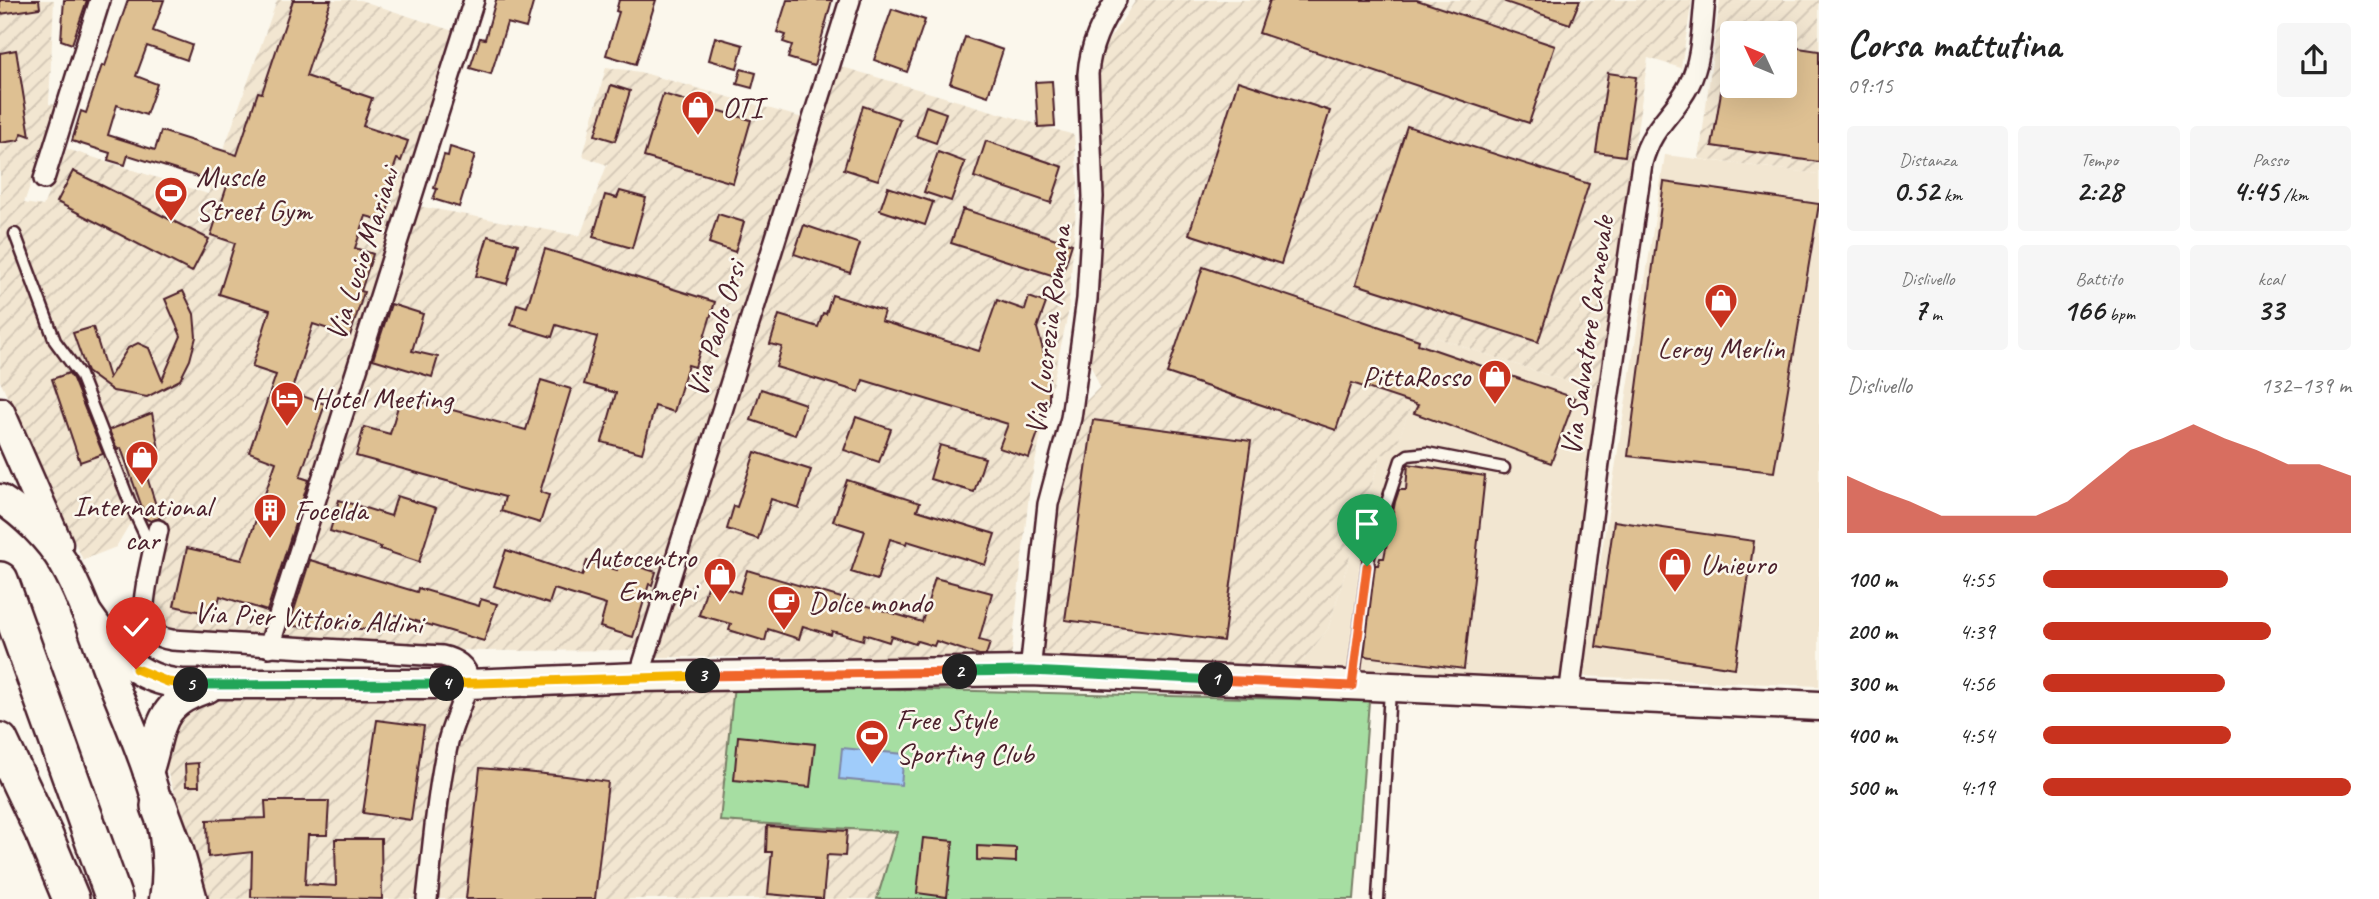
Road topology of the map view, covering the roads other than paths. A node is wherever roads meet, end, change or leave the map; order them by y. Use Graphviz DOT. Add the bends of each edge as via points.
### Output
graph roads {
  1 [pos="100,0"];
  2 [pos="474,0"];
  3 [pos="850,0"];
  4 [pos="1116,0"];
  5 [pos="1705,0"];
  6 [pos="44,179"];
  7 [pos="15,234"];
  8 [pos="0,412"];
  9 [pos="1504,468"];
  10 [pos="0,499"];
  11 [pos="158,530"];
  12 [pos="154,554"];
  13 [pos="64,564"];
  14 [pos="0,580"];
  15 [pos="85,610"];
  16 [pos="269,647"];
  17 [pos="1030,671"];
  18 [pos="639,677"];
  19 [pos="468,684"];
  20 [pos="219,685"];
  21 [pos="1352,686"];
  22 [pos="1391,687"];
  23 [pos="1569,696"];
  24 [pos="1819,706"];
  25 [pos="0,741"];
  26 [pos="148,773"];
  27 [pos="159,806"];
  28 [pos="71,899"];
  29 [pos="114,899"];
  30 [pos="164,899"];
  31 [pos="189,899"];
  32 [pos="426,899"];
  33 [pos="1378,899"];
  1 -- 6 [label="street"];
  2 -- 16 [label="street, Via Lucio Mariani"];
  3 -- 18 [label="street, Via Paolo Orsi"];
  4 -- 17 [label="street, Via Lucrezia Romana" via="1098,29 1089,59 1093,197 1087,299 1071,418 1048,504"];
  5 -- 23 [label="street, Via Salvatore Carnevale" via="1692,80 1653,133 1642,163"];
  7 -- 12 [label="lane" via="55,341 80,375"];
  8 -- 13 [label="street"];
  9 -- 21 [label="lane" via="1427,453 1401,460 1369,557"];
  10 -- 13 [label="street" via="34,528"];
  11 -- 12 [label="street, Via Pier Vittorio Aldini"];
  12 -- 16 [label="street, Via Pier Vittorio Aldini" via="143,609 152,633 172,640"];
  13 -- 15 [label="street"];
  14 -- 29 [label="highway"];
  15 -- 20 [label="street" via="117,655 136,669 168,682"];
  15 -- 26 [label="street"];
  16 -- 19 [label="street, Via Pier Vittorio Aldini" via="442,656 460,663"];
  17 -- 18 [label="street"];
  17 -- 21 [label="street"];
  18 -- 19 [label="street"];
  19 -- 20 [label="street"];
  19 -- 32 [label="street" via="447,749"];
  20 -- 26 [label="street" via="188,695 168,711"];
  21 -- 22 [label="street"];
  22 -- 23 [label="street"];
  22 -- 33 [label="lane"];
  23 -- 24 [label="street"];
  25 -- 28 [label="highway"];
  26 -- 27 [label="street"];
  27 -- 30 [label="street" via="166,866"];
  27 -- 31 [label="highway"];
}
